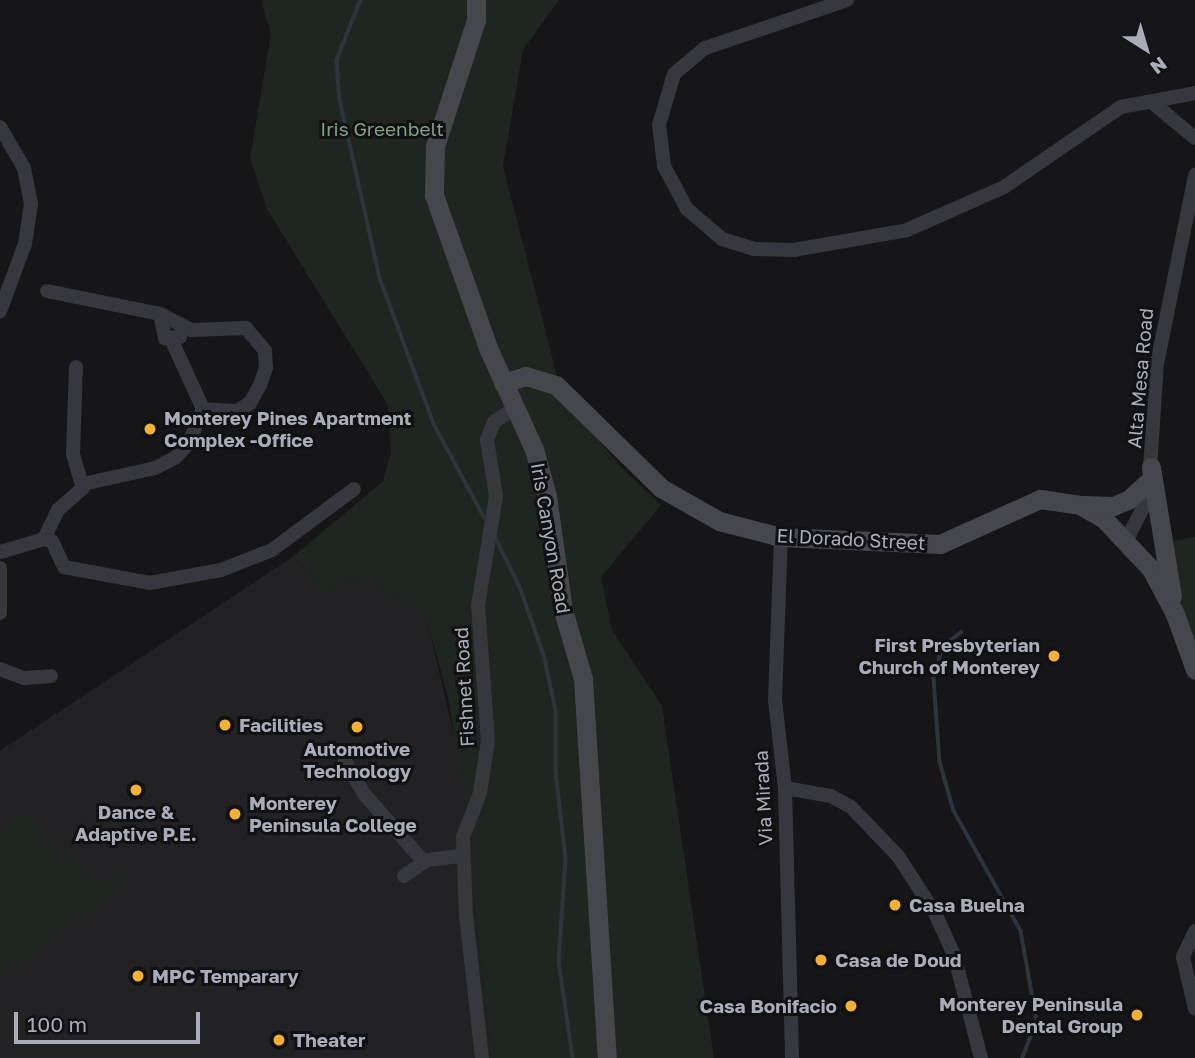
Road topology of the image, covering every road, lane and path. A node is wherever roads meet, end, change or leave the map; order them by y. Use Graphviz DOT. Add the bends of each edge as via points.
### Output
graph roads {
  1 [pos="488,0"];
  2 [pos="847,0"];
  3 [pos="476,10"];
  4 [pos="1195,93"];
  5 [pos="1154,104"];
  6 [pos="0,127"];
  7 [pos="1195,138"];
  8 [pos="1195,175"];
  9 [pos="47,291"];
  10 [pos="0,311"];
  11 [pos="160,314"];
  12 [pos="192,330"];
  13 [pos="172,341"];
  14 [pos="76,367"];
  15 [pos="503,383"];
  16 [pos="515,408"];
  17 [pos="203,409"];
  18 [pos="1150,474"];
  19 [pos="83,484"];
  20 [pos="354,489"];
  21 [pos="1080,505"];
  22 [pos="782,537"];
  23 [pos="44,539"];
  24 [pos="1126,541"];
  25 [pos="0,552"];
  26 [pos="0,568"];
  27 [pos="0,614"];
  28 [pos="1175,614"];
  29 [pos="0,668"];
  30 [pos="1195,670"];
  31 [pos="51,676"];
  32 [pos="345,761"];
  33 [pos="785,788"];
  34 [pos="462,856"];
  35 [pos="424,862"];
  36 [pos="404,876"];
  37 [pos="1195,931"];
  38 [pos="1195,1009"];
  39 [pos="482,1058"];
  40 [pos="607,1058"];
  41 [pos="792,1058"];
  42 [pos="981,1058"];
  1 -- 3 [label="street"];
  2 -- 5 [label="street" via="705,48 674,74 659,125 664,166 687,209 722,239 754,249 794,250 907,230 1003,187 1121,107"];
  3 -- 15 [label="street, Iris Canyon Road" via="440,124 434,195"];
  4 -- 5 [label="street"];
  5 -- 7 [label="street"];
  6 -- 10 [label="street" via="24,168 31,204 24,244"];
  8 -- 18 [label="street, Alta Mesa Road" via="1157,363"];
  9 -- 11 [label="street"];
  11 -- 12 [label="street"];
  11 -- 13 [label="street" via="165,338"];
  12 -- 13 [label="street"];
  12 -- 17 [label="street" via="246,328 265,351 267,368 250,403 237,411"];
  13 -- 17 [label="street"];
  14 -- 19 [label="street" via="73,454"];
  15 -- 16 [label="street, Iris Canyon Road"];
  15 -- 22 [label="street, El Dorado Street" via="526,376 556,385 660,488 719,521"];
  16 -- 34 [label="street, Fishnet Road" via="494,422 487,440 496,496 478,605 488,741 480,793 469,813"];
  16 -- 40 [label="street, Iris Canyon Road" via="541,471 563,610 583,679"];
  17 -- 19 [label="street" via="190,443 167,463"];
  18 -- 21 [label="street" via="1128,500 1113,506"];
  18 -- 24 [label="street, Alta Mesa Road" via="1148,498"];
  18 -- 28 [label="street"];
  19 -- 23 [label="street" via="53,517"];
  20 -- 23 [label="street" via="256,558 204,574 150,583 64,567 52,541"];
  21 -- 22 [label="street, El Dorado Street" via="1040,499 940,544"];
  21 -- 24 [label="street, El Dorado Street" via="1104,519"];
  22 -- 33 [label="street, Via Mirada" via="774,659"];
  23 -- 25 [label="street"];
  24 -- 28 [label="street, El Dorado Street" via="1151,569"];
  26 -- 27 [label="street"];
  28 -- 30 [label="street, El Dorado Street"];
  29 -- 31 [label="street" via="24,678"];
  32 -- 35 [label="street" via="365,795"];
  33 -- 41 [label="street, Via Mirada"];
  33 -- 42 [label="street" via="831,796 850,807 898,856 935,913 954,956"];
  34 -- 35 [label="street" via="444,855"];
  34 -- 39 [label="street, Fishnet Road"];
  35 -- 36 [label="street"];
  37 -- 38 [label="street" via="1182,957"];
}
